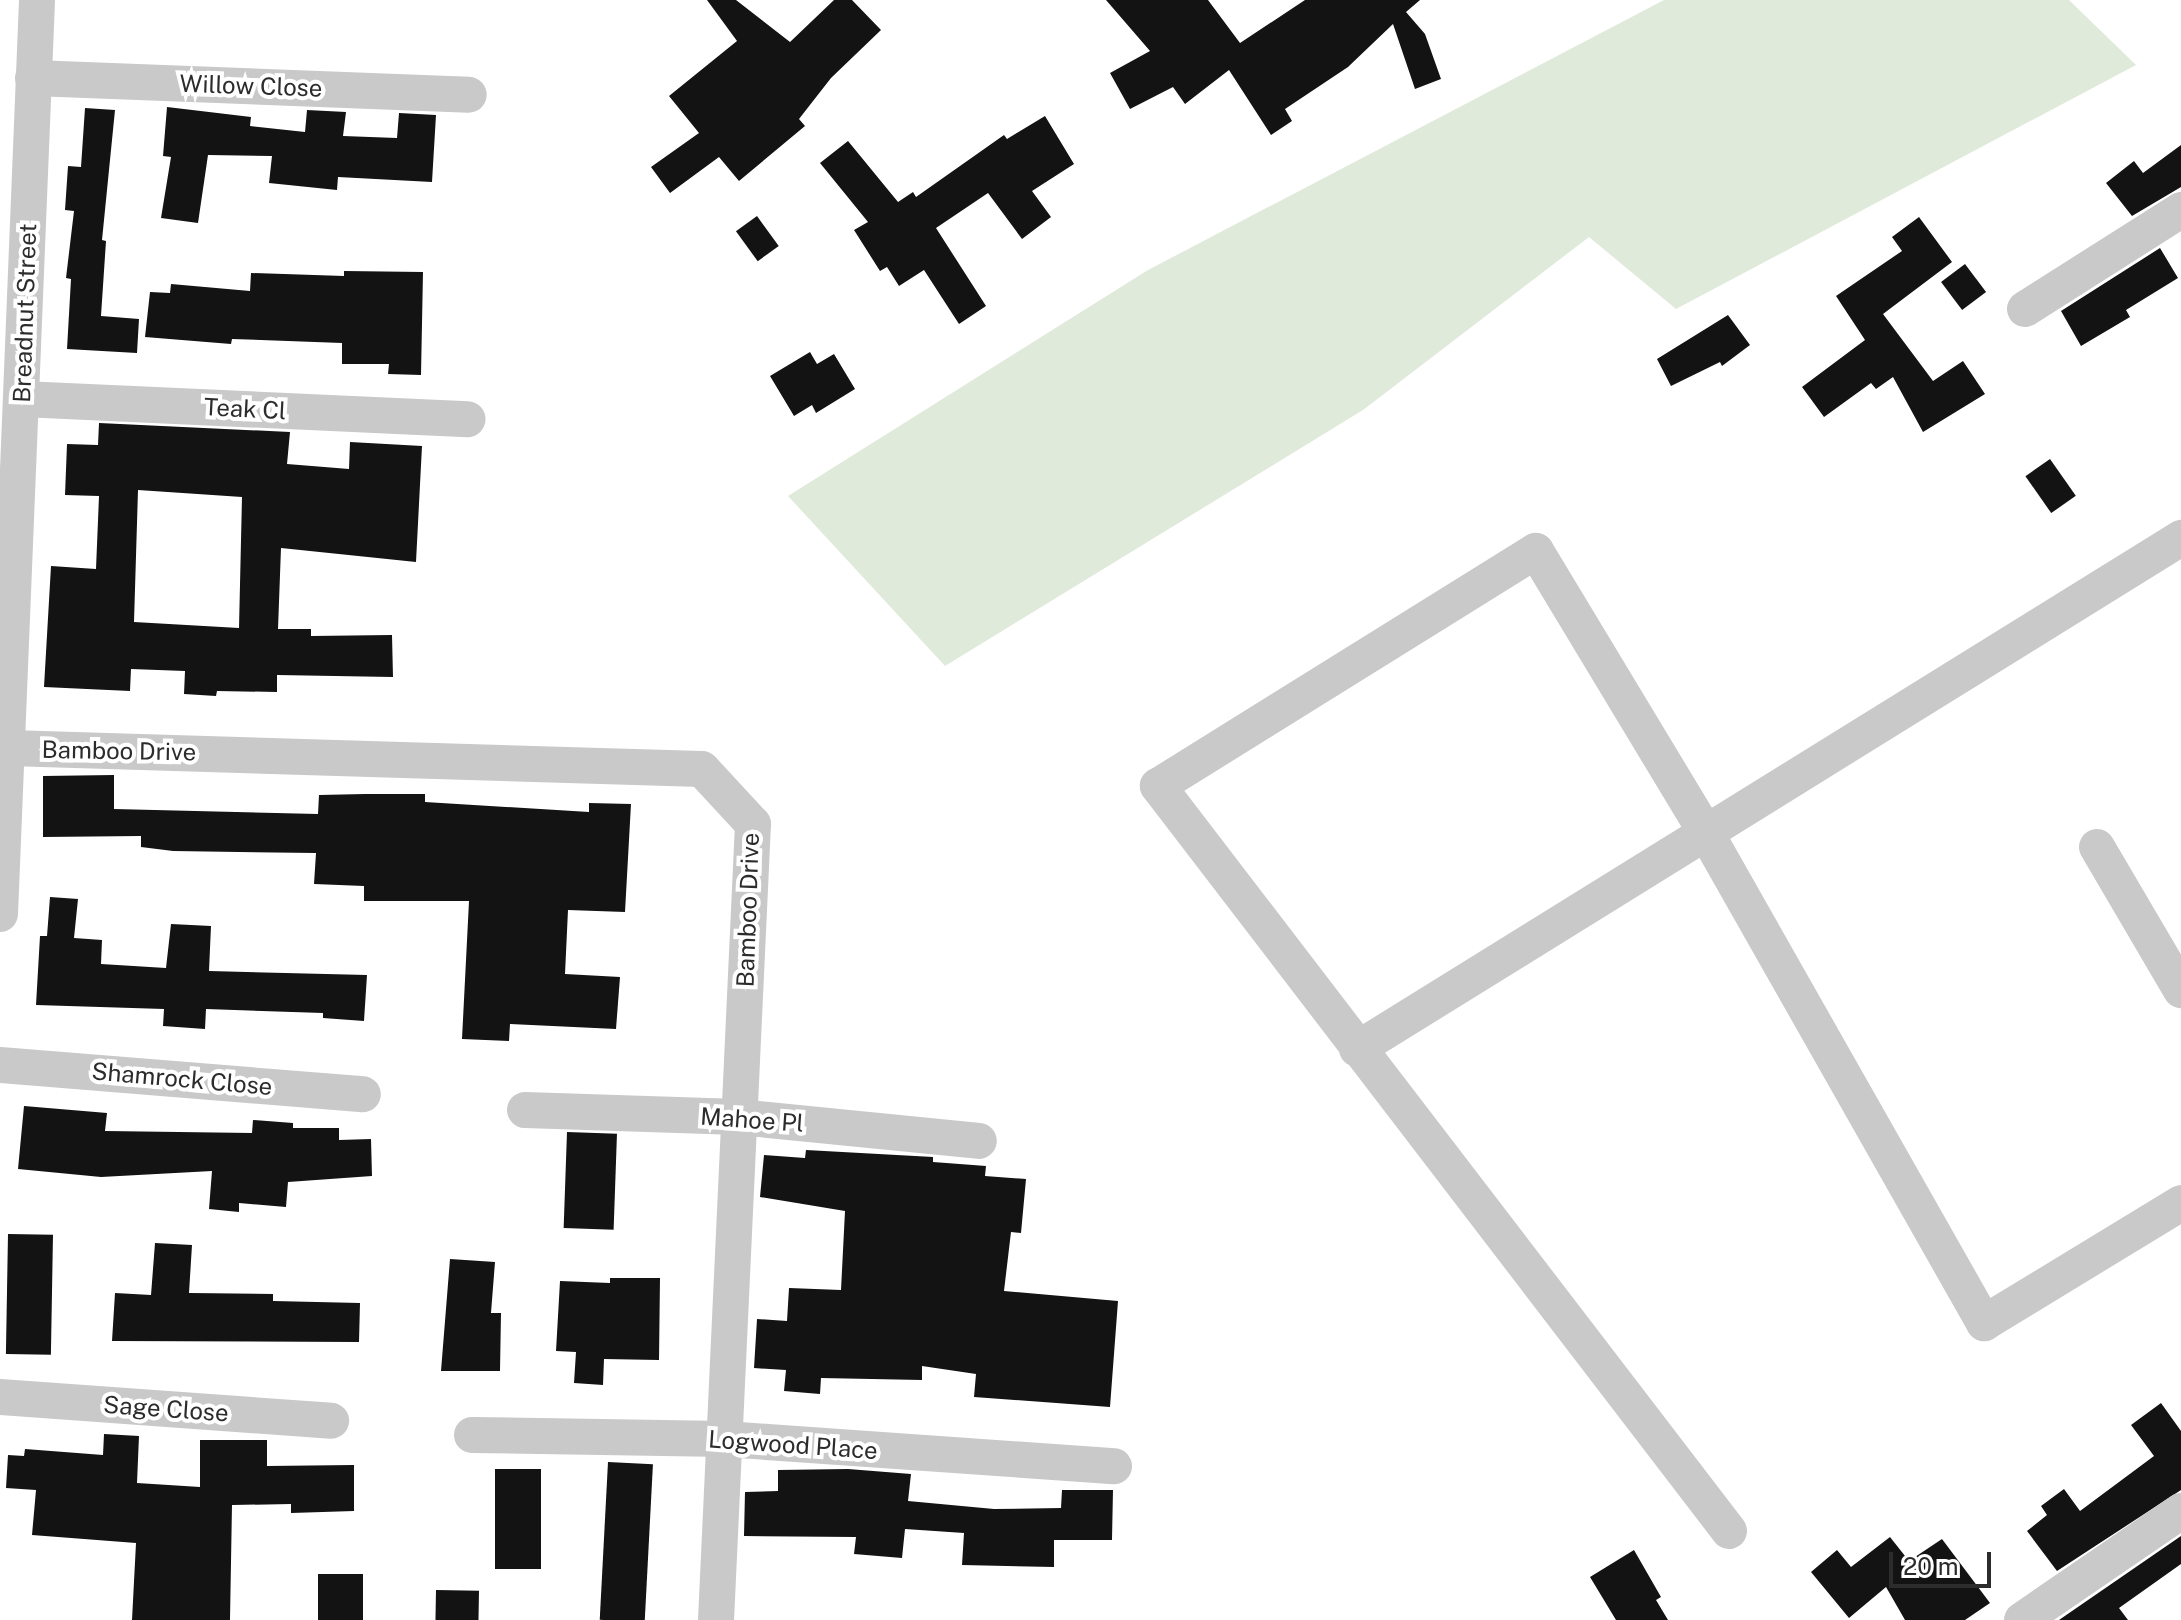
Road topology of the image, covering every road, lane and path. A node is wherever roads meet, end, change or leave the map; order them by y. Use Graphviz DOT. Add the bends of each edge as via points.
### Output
graph roads {
  1 [pos="37,0"];
  2 [pos="33,78"];
  3 [pos="469,95"];
  4 [pos="2181,210"];
  5 [pos="2025,309"];
  6 [pos="22,399"];
  7 [pos="468,419"];
  8 [pos="2181,538"];
  9 [pos="9,748"];
  10 [pos="1705,831"];
  11 [pos="2097,847"];
  12 [pos="0,914"];
  13 [pos="2181,990"];
  14 [pos="1357,1049"];
  15 [pos="0,1065"];
  16 [pos="363,1094"];
  17 [pos="525,1110"];
  18 [pos="739,1117"];
  19 [pos="979,1141"];
  20 [pos="2181,1203"];
  21 [pos="0,1397"];
  22 [pos="331,1421"];
  23 [pos="472,1435"];
  24 [pos="725,1439"];
  25 [pos="1114,1466"];
  26 [pos="2181,1511"];
  27 [pos="1729,1531"];
  28 [pos="716,1620"];
  29 [pos="2022,1620"];
  1 -- 2 [label="street, Breadnut Street"];
  2 -- 3 [label="street, Willow Close"];
  2 -- 6 [label="street, Breadnut Street"];
  4 -- 5 [label="street"];
  6 -- 7 [label="street, Teak Cl"];
  6 -- 9 [label="street, Breadnut Street"];
  8 -- 10 [label="street"];
  9 -- 12 [label="street, Breadnut Street"];
  9 -- 18 [label="street, Bamboo Drive" via="702,769 753,824"];
  10 -- 14 [label="street"];
  10 -- 14 [label="street" via="1536,551 1158,786"];
  10 -- 20 [label="street" via="1984,1323"];
  11 -- 13 [label="street"];
  14 -- 27 [label="street"];
  15 -- 16 [label="street, Shamrock Close"];
  17 -- 18 [label="street, Mahoe Pl"];
  18 -- 19 [label="street, Mahoe Pl"];
  18 -- 24 [label="street, Bamboo Drive"];
  21 -- 22 [label="street, Sage Close"];
  23 -- 24 [label="street, Logwood Place"];
  24 -- 25 [label="street, Logwood Place"];
  24 -- 28 [label="street, Bamboo Drive"];
  26 -- 29 [label="street"];
}
